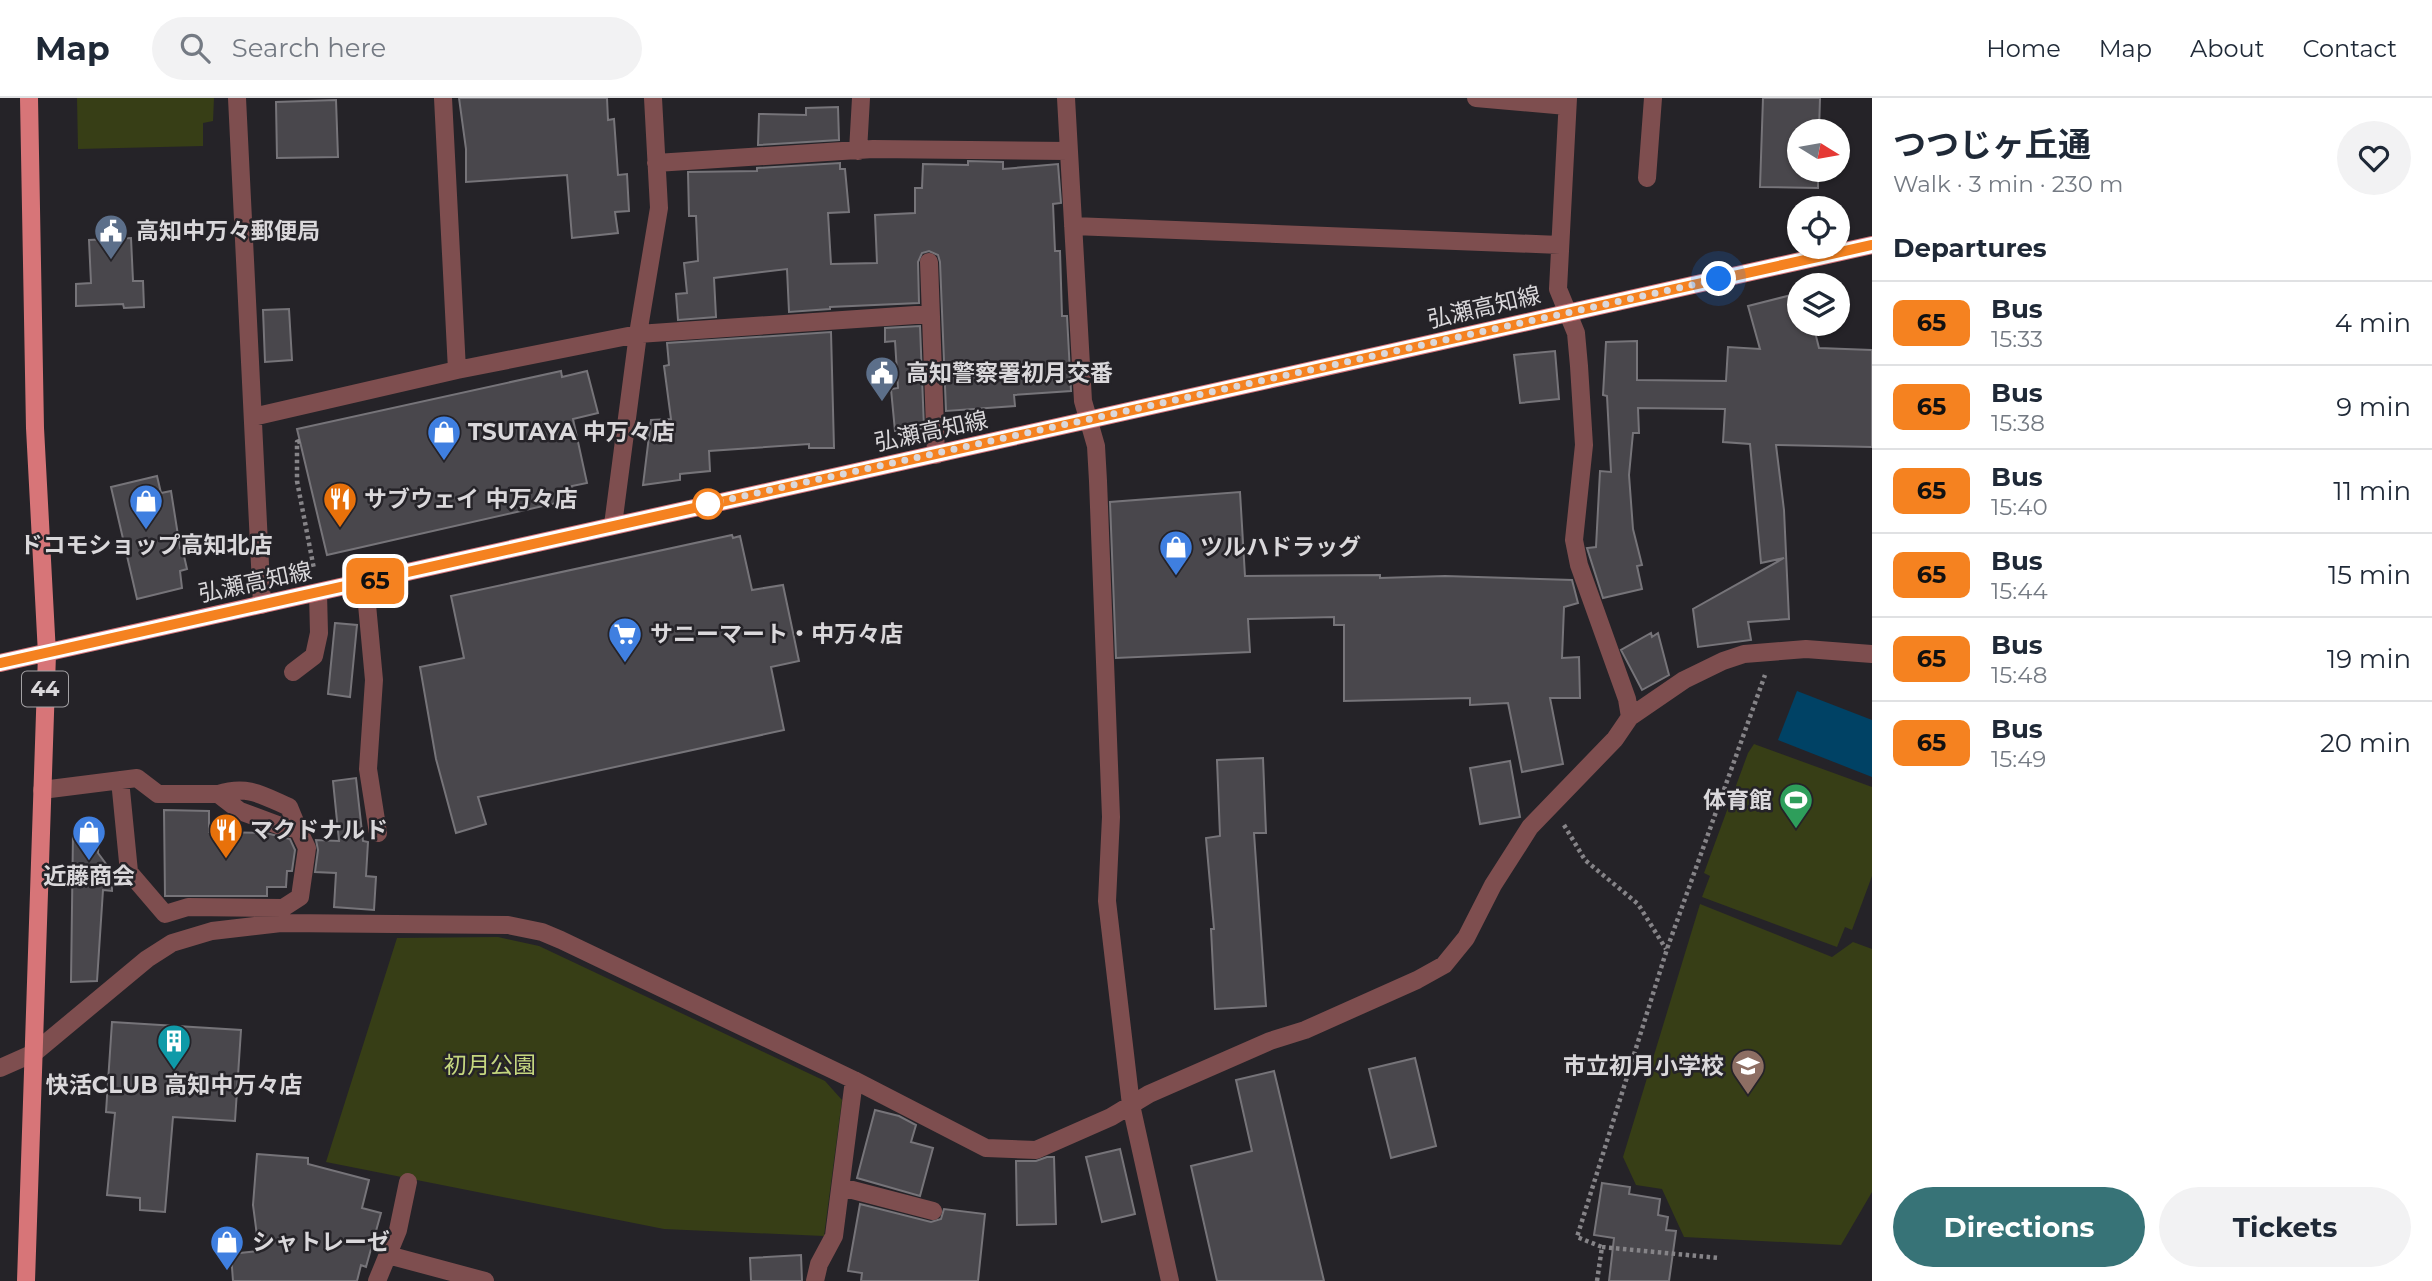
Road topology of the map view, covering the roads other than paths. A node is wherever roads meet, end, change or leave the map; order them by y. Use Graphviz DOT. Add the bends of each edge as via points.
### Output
graph roads {
  1 [pos="29,98"];
  2 [pos="237,98"];
  3 [pos="443,98"];
  4 [pos="653,98"];
  5 [pos="861,98"];
  6 [pos="1066,98"];
  7 [pos="1476,98"];
  8 [pos="1653,98"];
  9 [pos="1567,102"];
  10 [pos="858,151"];
  11 [pos="1069,151"];
  12 [pos="656,163"];
  13 [pos="1647,178"];
  14 [pos="1073,226"];
  15 [pos="1560,245"];
  16 [pos="1872,245"];
  17 [pos="929,262"];
  18 [pos="1568,313"];
  19 [pos="930,314"];
  20 [pos="638,334"];
  21 [pos="457,370"];
  22 [pos="253,417"];
  23 [pos="1088,421"];
  24 [pos="936,455"];
  25 [pos="613,525"];
  26 [pos="365,583"];
  27 [pos="318,593"];
  28 [pos="262,605"];
  29 [pos="47,654"];
  30 [pos="1872,654"];
  31 [pos="0,663"];
  32 [pos="293,672"];
  33 [pos="1630,717"];
  34 [pos="129,779"];
  35 [pos="42,790"];
  36 [pos="378,832"];
  37 [pos="34,1053"];
  38 [pos="0,1068"];
  39 [pos="854,1080"];
  40 [pos="1131,1105"];
  41 [pos="408,1182"];
  42 [pos="841,1187"];
  43 [pos="933,1211"];
  44 [pos="388,1255"];
  45 [pos="26,1281"];
  46 [pos="377,1281"];
  47 [pos="485,1281"];
  48 [pos="815,1281"];
  49 [pos="1170,1281"];
  1 -- 29 [label="main road, 44" via="35,428"];
  2 -- 22 [label="street"];
  3 -- 21 [label="street"];
  4 -- 12 [label="street"];
  5 -- 10 [label="street"];
  6 -- 11 [label="street"];
  7 -- 9 [label="street"];
  8 -- 13 [label="street"];
  9 -- 15 [label="street"];
  10 -- 11 [label="street"];
  10 -- 12 [label="street"];
  11 -- 14 [label="street"];
  12 -- 20 [label="street" via="659,208"];
  14 -- 15 [label="street"];
  14 -- 23 [label="street"];
  15 -- 18 [label="street" via="1558,289"];
  16 -- 18 [label="main road, 弘瀬高知線"];
  17 -- 19 [label="street"];
  18 -- 23 [label="main road, 弘瀬高知線"];
  18 -- 33 [label="street" via="1577,337 1584,445 1574,527 1576,553"];
  19 -- 20 [label="street"];
  19 -- 24 [label="street"];
  20 -- 21 [label="street"];
  20 -- 25 [label="street"];
  21 -- 22 [label="street"];
  22 -- 28 [label="street"];
  23 -- 24 [label="main road, 弘瀬高知線"];
  23 -- 40 [label="street" via="1096,446 1108,706 1111,817 1107,901"];
  24 -- 25 [label="main road, 弘瀬高知線"];
  25 -- 26 [label="main road, 弘瀬高知線"];
  26 -- 27 [label="main road, 弘瀬高知線"];
  26 -- 36 [label="street" via="374,680 368,769"];
  27 -- 28 [label="main road, 弘瀬高知線"];
  27 -- 32 [label="street" via="319,634 314,656"];
  28 -- 29 [label="main road, 弘瀬高知線"];
  29 -- 31 [label="main road, 弘瀬高知線"];
  29 -- 35 [label="main road, 44"];
  30 -- 33 [label="street" via="1827,650 1744,654 1684,680"];
  33 -- 40 [label="street" via="1615,739 1530,827 1466,938 1444,965"];
  34 -- 34 [label="street" via="129,872 165,914 188,906 283,908 300,897 307,848 298,829 240,811 218,794 158,794"];
  34 -- 35 [label="street"];
  35 -- 37 [label="main road, 44"];
  37 -- 38 [label="street"];
  37 -- 39 [label="street" via="147,959 172,943 212,931 281,923 508,925 561,940"];
  37 -- 45 [label="main road, 44"];
  39 -- 40 [label="street" via="986,1148 1035,1150"];
  39 -- 42 [label="street"];
  40 -- 49 [label="street"];
  41 -- 44 [label="street"];
  42 -- 43 [label="street"];
  42 -- 48 [label="street" via="834,1236"];
  44 -- 46 [label="street"];
  44 -- 47 [label="street"];
}
